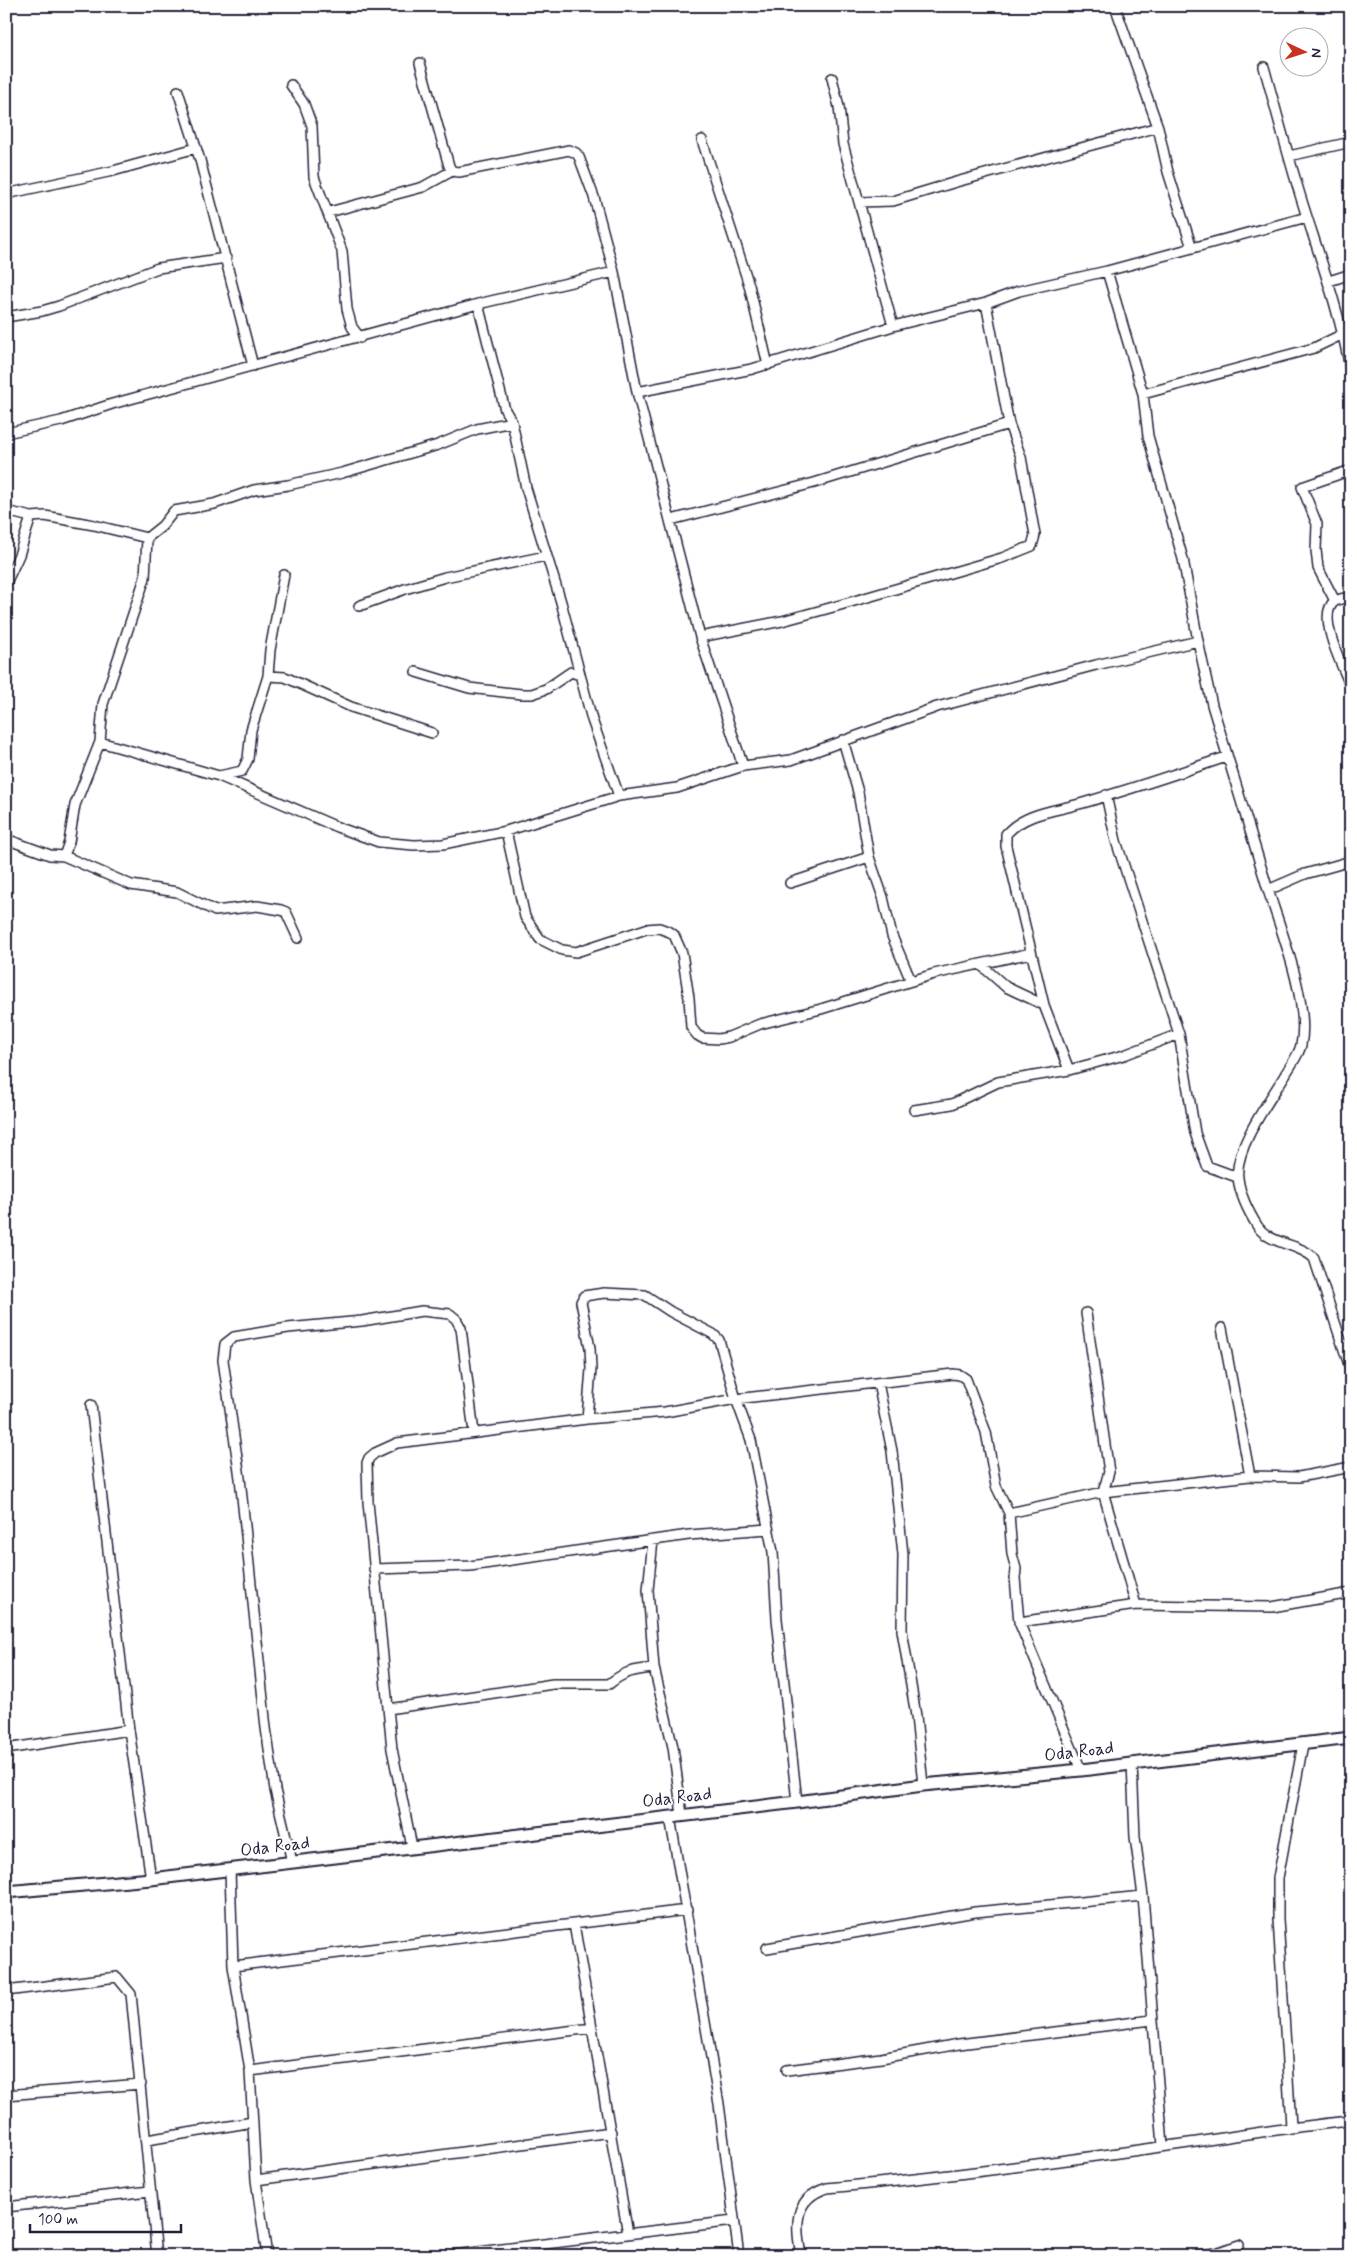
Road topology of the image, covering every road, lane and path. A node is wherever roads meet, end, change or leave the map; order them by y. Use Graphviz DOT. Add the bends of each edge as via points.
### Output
graph roads {
  1 [pos="1115,6"];
  2 [pos="420,63"];
  3 [pos="1264,67"];
  4 [pos="832,78"];
  5 [pos="291,85"];
  6 [pos="178,91"];
  7 [pos="1158,127"];
  8 [pos="702,140"];
  9 [pos="1351,142"];
  10 [pos="196,148"];
  11 [pos="1289,156"];
  12 [pos="452,171"];
  13 [pos="6,194"];
  14 [pos="859,202"];
  15 [pos="874,202"];
  16 [pos="329,212"];
  17 [pos="1307,217"];
  18 [pos="864,218"];
  19 [pos="1192,248"];
  20 [pos="226,258"];
  21 [pos="1107,271"];
  22 [pos="614,272"];
  23 [pos="1351,274"];
  24 [pos="1329,281"];
  25 [pos="986,303"];
  26 [pos="478,304"];
  27 [pos="6,317"];
  28 [pos="893,326"];
  29 [pos="1341,335"];
  30 [pos="360,338"];
  31 [pos="768,365"];
  32 [pos="253,366"];
  33 [pos="1351,374"];
  34 [pos="637,392"];
  35 [pos="1143,394"];
  36 [pos="512,422"];
  37 [pos="1010,424"];
  38 [pos="6,433"];
  39 [pos="1351,470"];
  40 [pos="6,511"];
  41 [pos="31,517"];
  42 [pos="672,520"];
  43 [pos="147,538"];
  44 [pos="546,556"];
  45 [pos="284,574"];
  46 [pos="6,583"];
  47 [pos="1351,596"];
  48 [pos="1335,601"];
  49 [pos="359,606"];
  50 [pos="700,637"];
  51 [pos="1198,641"];
  52 [pos="416,672"];
  53 [pos="580,675"];
  54 [pos="268,676"];
  55 [pos="1351,687"];
  56 [pos="432,733"];
  57 [pos="844,740"];
  58 [pos="100,742"];
  59 [pos="1226,756"];
  60 [pos="743,766"];
  61 [pos="219,776"];
  62 [pos="1106,795"];
  63 [pos="619,796"];
  64 [pos="506,831"];
  65 [pos="6,839"];
  66 [pos="64,856"];
  67 [pos="869,857"];
  68 [pos="1351,861"];
  69 [pos="790,882"];
  70 [pos="1268,890"];
  71 [pos="298,938"];
  72 [pos="1031,953"];
  73 [pos="981,965"];
  74 [pos="911,981"];
  75 [pos="1044,1005"];
  76 [pos="1179,1034"];
  77 [pos="1069,1070"];
  78 [pos="914,1110"];
  79 [pos="1238,1177"];
  80 [pos="1086,1313"];
  81 [pos="1222,1328"];
  82 [pos="1351,1371"];
  83 [pos="878,1382"];
  84 [pos="736,1399"];
  85 [pos="91,1405"];
  86 [pos="586,1419"];
  87 [pos="474,1433"];
  88 [pos="1351,1467"];
  89 [pos="1250,1476"];
  90 [pos="1103,1492"];
  91 [pos="1010,1513"];
  92 [pos="768,1529"];
  93 [pos="653,1540"];
  94 [pos="374,1568"];
  95 [pos="1351,1592"];
  96 [pos="1136,1605"];
  97 [pos="1019,1622"];
  98 [pos="654,1668"];
  99 [pos="388,1709"];
  100 [pos="129,1730"];
  101 [pos="1351,1738"];
  102 [pos="1303,1744"];
  103 [pos="6,1748"];
  104 [pos="1132,1763"];
  105 [pos="1081,1770"];
  106 [pos="924,1785"];
  107 [pos="798,1802"];
  108 [pos="676,1816"];
  109 [pos="412,1847"];
  110 [pos="292,1862"];
  111 [pos="230,1870"];
  112 [pos="151,1879"];
  113 [pos="6,1892"];
  114 [pos="1143,1896"];
  115 [pos="687,1910"];
  116 [pos="574,1924"];
  117 [pos="767,1948"];
  118 [pos="233,1966"];
  119 [pos="6,1992"];
  120 [pos="1152,2020"];
  121 [pos="592,2028"];
  122 [pos="787,2070"];
  123 [pos="250,2072"];
  124 [pos="141,2084"];
  125 [pos="6,2094"];
  126 [pos="1351,2121"];
  127 [pos="253,2122"];
  128 [pos="1291,2126"];
  129 [pos="611,2132"];
  130 [pos="146,2140"];
  131 [pos="1163,2146"];
  132 [pos="256,2180"];
  133 [pos="150,2191"];
  134 [pos="6,2206"];
  135 [pos="734,2221"];
  136 [pos="628,2234"];
  137 [pos="1239,2245"];
  138 [pos="157,2256"];
  139 [pos="267,2256"];
  140 [pos="445,2256"];
  141 [pos="739,2256"];
  142 [pos="801,2256"];
  143 [pos="1193,2256"];
  1 -- 7 [label="street"];
  2 -- 12 [label="street"];
  3 -- 11 [label="street"];
  4 -- 14 [label="street" via="843,144"];
  5 -- 16 [label="street" via="304,104 312,126 313,170 317,188"];
  6 -- 10 [label="street"];
  7 -- 15 [label="street" via="893,202"];
  7 -- 19 [label="street" via="1168,172"];
  8 -- 31 [label="street" via="749,285"];
  9 -- 11 [label="street"];
  10 -- 13 [label="street" via="113,171"];
  10 -- 20 [label="street"];
  11 -- 17 [label="street"];
  12 -- 16 [label="street" via="423,187"];
  12 -- 22 [label="street" via="569,150 576,153 594,197"];
  14 -- 15 [label="street"];
  14 -- 18 [label="street"];
  15 -- 18 [label="street"];
  16 -- 30 [label="street" via="343,256 347,309 352,327"];
  17 -- 19 [label="street"];
  17 -- 24 [label="street"];
  18 -- 28 [label="street"];
  19 -- 21 [label="street"];
  20 -- 27 [label="street" via="158,268 59,306"];
  20 -- 32 [label="street"];
  21 -- 25 [label="street" via="1019,291"];
  21 -- 35 [label="street"];
  22 -- 26 [label="street"];
  22 -- 34 [label="street"];
  23 -- 24 [label="street"];
  24 -- 29 [label="street"];
  25 -- 28 [label="street"];
  25 -- 37 [label="street"];
  26 -- 30 [label="street"];
  26 -- 36 [label="street" via="505,410"];
  28 -- 31 [label="street"];
  29 -- 33 [label="street" via="1346,344"];
  29 -- 35 [label="street" via="1314,348"];
  30 -- 32 [label="street"];
  31 -- 34 [label="street"];
  32 -- 38 [label="street" via="112,404 61,422"];
  34 -- 42 [label="street"];
  35 -- 51 [label="street" via="1148,436 1184,559"];
  36 -- 43 [label="street" via="477,429 438,445 342,473 254,490 214,504 174,511"];
  36 -- 44 [label="street" via="526,488"];
  37 -- 42 [label="street" via="814,483"];
  37 -- 50 [label="street" via="1021,457 1035,535 1032,546 1002,558 837,606"];
  39 -- 48 [label="street" via="1302,487 1317,524 1318,568"];
  40 -- 41 [label="street"];
  41 -- 43 [label="street" via="45,516"];
  41 -- 46 [label="street"];
  42 -- 50 [label="street"];
  43 -- 58 [label="street" via="145,578 103,704"];
  44 -- 49 [label="street" via="445,577"];
  44 -- 53 [label="street"];
  45 -- 54 [label="street"];
  47 -- 48 [label="street"];
  48 -- 55 [label="street" via="1328,611 1329,632"];
  50 -- 60 [label="street"];
  51 -- 57 [label="street" via="936,707"];
  51 -- 59 [label="street"];
  52 -- 53 [label="street" via="469,688 521,694 546,689 571,672"];
  53 -- 63 [label="street" via="597,737"];
  54 -- 56 [label="street" via="285,677 351,707"];
  54 -- 61 [label="street" via="254,720 246,765 242,771"];
  57 -- 60 [label="street" via="791,760"];
  57 -- 67 [label="street" via="858,792"];
  58 -- 61 [label="street"];
  58 -- 66 [label="street" via="75,805"];
  59 -- 62 [label="street"];
  59 -- 70 [label="street"];
  60 -- 63 [label="street" via="677,788"];
  61 -- 64 [label="street" via="379,842 443,844"];
  62 -- 72 [label="street" via="1026,818 1006,834"];
  62 -- 76 [label="street" via="1116,841"];
  63 -- 64 [label="street"];
  64 -- 74 [label="street" via="525,917 540,939 562,950 576,952 646,929 659,928 674,935 682,953 696,1036 729,1037 760,1024 821,1010"];
  65 -- 66 [label="street" via="50,855"];
  66 -- 71 [label="street" via="130,885 177,892 215,911 257,906 281,910 286,912"];
  67 -- 69 [label="street"];
  67 -- 74 [label="street" via="892,936"];
  68 -- 70 [label="street" via="1305,874"];
  70 -- 79 [label="street" via="1289,958 1303,1028 1301,1047 1241,1154"];
  72 -- 73 [label="street"];
  72 -- 75 [label="street"];
  73 -- 74 [label="street"];
  73 -- 75 [label="street" via="1006,987"];
  75 -- 77 [label="street"];
  76 -- 77 [label="street" via="1124,1055"];
  76 -- 79 [label="street" via="1195,1133 1207,1166"];
  77 -- 78 [label="street" via="998,1082 952,1104"];
  79 -- 82 [label="street" via="1259,1229 1314,1258"];
  80 -- 90 [label="street" via="1109,1472"];
  81 -- 89 [label="street"];
  83 -- 84 [label="street"];
  83 -- 91 [label="street" via="953,1374 966,1379 986,1432 996,1486"];
  83 -- 106 [label="street" via="892,1451 903,1554 902,1630"];
  84 -- 86 [label="street" via="665,1412"];
  84 -- 86 [label="street" via="721,1345 713,1334 645,1296 596,1294 584,1296 581,1302 590,1348"];
  84 -- 92 [label="street" via="752,1440"];
  85 -- 100 [label="street"];
  86 -- 87 [label="street"];
  87 -- 94 [label="street" via="397,1443 369,1458 368,1502"];
  87 -- 110 [label="street" via="461,1328 450,1314 422,1311 362,1322 288,1328 234,1337 225,1344 223,1360 240,1478 274,1790"];
  88 -- 89 [label="street" via="1298,1477"];
  89 -- 90 [label="street"];
  90 -- 91 [label="street"];
  90 -- 96 [label="street"];
  91 -- 97 [label="street"];
  92 -- 93 [label="street"];
  92 -- 107 [label="street"];
  93 -- 94 [label="street" via="470,1566"];
  93 -- 98 [label="street" via="648,1590"];
  94 -- 99 [label="street"];
  95 -- 96 [label="street" via="1272,1607"];
  96 -- 97 [label="street"];
  97 -- 105 [label="street"];
  98 -- 99 [label="street" via="622,1674 609,1684 553,1684"];
  98 -- 108 [label="street" via="673,1747"];
  99 -- 109 [label="street" via="392,1749"];
  100 -- 103 [label="street"];
  100 -- 112 [label="street"];
  101 -- 102 [label="street, Oda Road"];
  102 -- 104 [label="street, Oda Road"];
  102 -- 128 [label="street" via="1278,1878"];
  104 -- 105 [label="street, Oda Road"];
  104 -- 114 [label="street" via="1134,1837"];
  105 -- 106 [label="street, Oda Road"];
  106 -- 107 [label="street, Oda Road"];
  107 -- 108 [label="street, Oda Road"];
  108 -- 109 [label="street, Oda Road"];
  108 -- 115 [label="street"];
  109 -- 110 [label="street, Oda Road"];
  110 -- 111 [label="street, Oda Road"];
  111 -- 112 [label="street, Oda Road"];
  111 -- 118 [label="street"];
  112 -- 113 [label="street, Oda Road"];
  114 -- 117 [label="street" via="975,1912"];
  114 -- 120 [label="street"];
  115 -- 116 [label="street"];
  115 -- 135 [label="street" via="719,2104"];
  116 -- 118 [label="street"];
  116 -- 121 [label="street"];
  118 -- 123 [label="street"];
  119 -- 124 [label="street" via="118,1977 131,1994"];
  120 -- 122 [label="street"];
  120 -- 131 [label="street"];
  121 -- 123 [label="street"];
  121 -- 129 [label="street"];
  123 -- 127 [label="street"];
  124 -- 125 [label="street"];
  124 -- 130 [label="street"];
  126 -- 128 [label="street"];
  127 -- 130 [label="street"];
  127 -- 132 [label="street"];
  128 -- 131 [label="street"];
  129 -- 132 [label="street"];
  129 -- 136 [label="street"];
  130 -- 133 [label="street"];
  131 -- 142 [label="street" via="827,2188 808,2197 799,2213"];
  132 -- 139 [label="street"];
  133 -- 134 [label="street"];
  133 -- 138 [label="street"];
  135 -- 136 [label="street"];
  135 -- 141 [label="street"];
  136 -- 140 [label="street"];
  137 -- 143 [label="street"];
}
